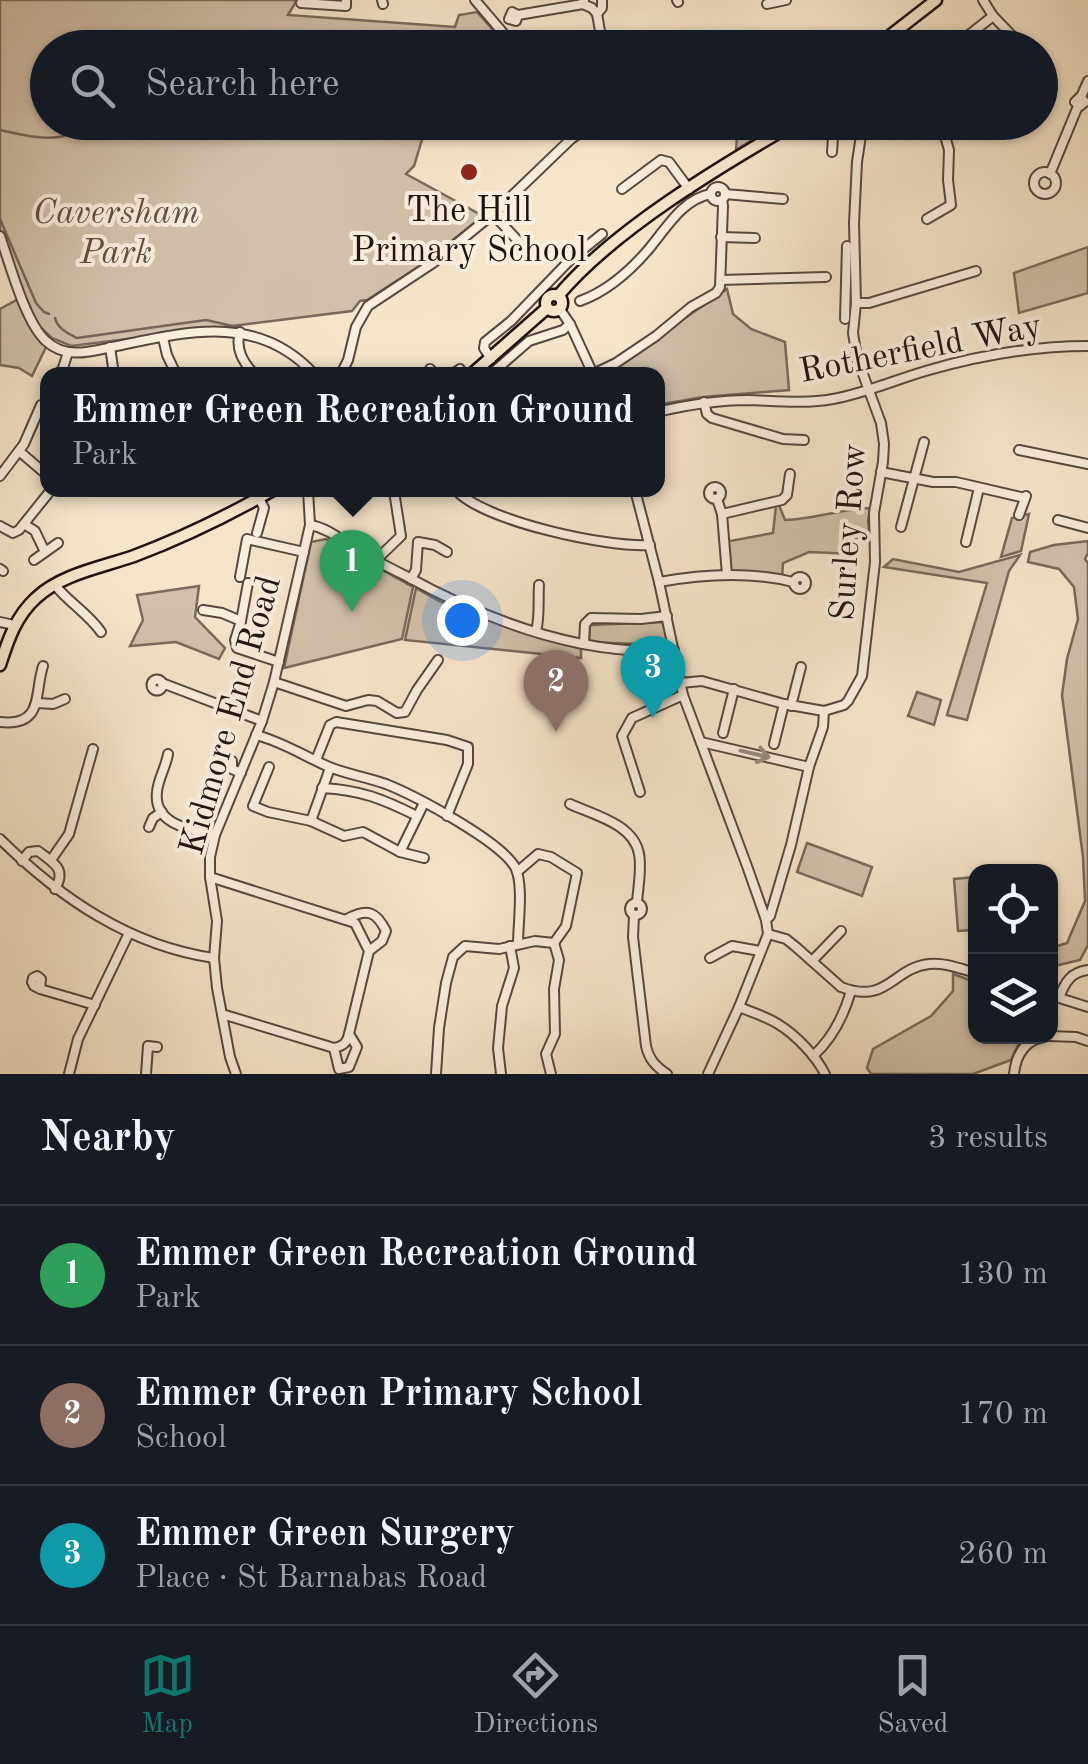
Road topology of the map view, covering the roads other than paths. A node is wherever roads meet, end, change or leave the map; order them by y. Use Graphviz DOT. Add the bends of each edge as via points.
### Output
graph roads {
  1 [pos="303,0"];
  2 [pos="346,0"];
  3 [pos="475,0"];
  4 [pos="602,0"];
  5 [pos="786,0"];
  6 [pos="984,0"];
  7 [pos="934,1"];
  8 [pos="583,2"];
  9 [pos="767,4"];
  10 [pos="597,14"];
  11 [pos="518,15"];
  12 [pos="992,16"];
  13 [pos="501,30"];
  14 [pos="600,30"];
  15 [pos="897,30"];
  16 [pos="977,30"];
  17 [pos="1006,30"];
  18 [pos="1088,81"];
  19 [pos="568,140"];
  20 [pos="762,140"];
  21 [pos="833,140"];
  22 [pos="860,140"];
  23 [pos="946,140"];
  24 [pos="832,152"];
  25 [pos="1050,174"];
  26 [pos="622,189"];
  27 [pos="690,189"];
  28 [pos="723,197"];
  29 [pos="782,198"];
  30 [pos="493,214"];
  31 [pos="927,220"];
  32 [pos="602,234"];
  33 [pos="0,236"];
  34 [pos="721,237"];
  35 [pos="755,238"];
  36 [pos="520,244"];
  37 [pos="846,246"];
  38 [pos="571,259"];
  39 [pos="582,271"];
  40 [pos="976,272"];
  41 [pos="826,277"];
  42 [pos="721,280"];
  43 [pos="580,301"];
  44 [pos="852,301"];
  45 [pos="555,304"];
  46 [pos="845,320"];
  47 [pos="570,324"];
  48 [pos="240,332"];
  49 [pos="163,338"];
  50 [pos="1088,346"];
  51 [pos="110,347"];
  52 [pos="68,352"];
  53 [pos="490,359"];
  54 [pos="64,367"];
  55 [pos="113,367"];
  56 [pos="175,367"];
  57 [pos="249,367"];
  58 [pos="307,367"];
  59 [pos="344,367"];
  60 [pos="480,367"];
  61 [pos="499,367"];
  62 [pos="591,367"];
  63 [pos="607,367"];
  64 [pos="868,390"];
  65 [pos="704,402"];
  66 [pos="40,407"];
  67 [pos="665,410"];
  68 [pos="804,440"];
  69 [pos="924,442"];
  70 [pos="1018,450"];
  71 [pos="19,451"];
  72 [pos="1088,464"];
  73 [pos="40,470"];
  74 [pos="881,472"];
  75 [pos="790,474"];
  76 [pos="0,476"];
  77 [pos="914,478"];
  78 [pos="979,488"];
  79 [pos="45,497"];
  80 [pos="252,497"];
  81 [pos="255,497"];
  82 [pos="308,497"];
  83 [pos="395,497"];
  84 [pos="463,497"];
  85 [pos="637,497"];
  86 [pos="717,499"];
  87 [pos="722,514"];
  88 [pos="1019,515"];
  89 [pos="1058,520"];
  90 [pos="24,524"];
  91 [pos="310,525"];
  92 [pos="0,526"];
  93 [pos="901,527"];
  94 [pos="1088,528"];
  95 [pos="258,533"];
  96 [pos="966,542"];
  97 [pos="58,543"];
  98 [pos="650,545"];
  99 [pos="45,552"];
  100 [pos="304,552"];
  101 [pos="447,552"];
  102 [pos="34,560"];
  103 [pos="376,560"];
  104 [pos="727,575"];
  105 [pos="411,579"];
  106 [pos="659,582"];
  107 [pos="793,582"];
  108 [pos="55,584"];
  109 [pos="539,585"];
  110 [pos="203,610"];
  111 [pos="667,616"];
  112 [pos="240,621"];
  113 [pos="0,622"];
  114 [pos="14,625"];
  115 [pos="101,632"];
  116 [pos="536,632"];
  117 [pos="584,643"];
  118 [pos="674,650"];
  119 [pos="438,660"];
  120 [pos="279,662"];
  121 [pos="0,665"];
  122 [pos="42,666"];
  123 [pos="801,667"];
  124 [pos="274,682"];
  125 [pos="680,682"];
  126 [pos="162,683"];
  127 [pos="318,686"];
  128 [pos="734,689"];
  129 [pos="683,694"];
  130 [pos="319,698"];
  131 [pos="65,699"];
  132 [pos="38,702"];
  133 [pos="788,705"];
  134 [pos="824,711"];
  135 [pos="262,721"];
  136 [pos="0,722"];
  137 [pos="723,733"];
  138 [pos="256,735"];
  139 [pos="700,742"];
  140 [pos="774,744"];
  141 [pos="94,749"];
  142 [pos="168,754"];
  143 [pos="316,760"];
  144 [pos="809,766"];
  145 [pos="269,767"];
  146 [pos="235,768"];
  147 [pos="330,768"];
  148 [pos="225,780"];
  149 [pos="322,788"];
  150 [pos="640,792"];
  151 [pos="424,803"];
  152 [pos="570,804"];
  153 [pos="162,812"];
  154 [pos="417,816"];
  155 [pos="448,816"];
  156 [pos="311,820"];
  157 [pos="148,827"];
  158 [pos="215,835"];
  159 [pos="0,839"];
  160 [pos="400,852"];
  161 [pos="424,858"];
  162 [pos="51,860"];
  163 [pos="22,861"];
  164 [pos="517,872"];
  165 [pos="210,878"];
  166 [pos="56,889"];
  167 [pos="348,920"];
  168 [pos="766,920"];
  169 [pos="841,931"];
  170 [pos="129,933"];
  171 [pos="768,934"];
  172 [pos="554,943"];
  173 [pos="514,945"];
  174 [pos="369,951"];
  175 [pos="760,951"];
  176 [pos="214,958"];
  177 [pos="710,958"];
  178 [pos="812,961"];
  179 [pos="1088,970"];
  180 [pos="968,971"];
  181 [pos="40,988"];
  182 [pos="851,991"];
  183 [pos="1058,992"];
  184 [pos="1058,997"];
  185 [pos="95,1005"];
  186 [pos="739,1007"];
  187 [pos="1088,1007"];
  188 [pos="222,1014"];
  189 [pos="349,1034"];
  190 [pos="1058,1037"];
  191 [pos="1088,1041"];
  192 [pos="1027,1044"];
  193 [pos="148,1046"];
  194 [pos="334,1048"];
  195 [pos="814,1056"];
  196 [pos="69,1074"];
  197 [pos="146,1074"];
  198 [pos="236,1074"];
  199 [pos="436,1074"];
  200 [pos="501,1074"];
  201 [pos="550,1074"];
  202 [pos="666,1074"];
  203 [pos="708,1074"];
  204 [pos="824,1074"];
  205 [pos="1014,1074"];
  1 -- 2 [label="street" via="346,6"];
  3 -- 13 [label="street"];
  4 -- 10 [label="street"];
  5 -- 9 [label="street"];
  6 -- 12 [label="street"];
  7 -- 15 [label="main road"];
  8 -- 10 [label="street"];
  8 -- 11 [label="street"];
  10 -- 14 [label="street"];
  12 -- 16 [label="street"];
  12 -- 17 [label="street"];
  18 -- 25 [label="street"];
  19 -- 30 [label="street"];
  20 -- 27 [label="main road"];
  21 -- 24 [label="street"];
  22 -- 44 [label="street, Surley Row"];
  23 -- 31 [label="street" via="954,206"];
  26 -- 27 [label="street" via="661,160"];
  27 -- 39 [label="main road"];
  28 -- 29 [label="street"];
  28 -- 34 [label="street"];
  28 -- 43 [label="street" via="703,196 682,209 611,286"];
  30 -- 36 [label="street"];
  30 -- 59 [label="street" via="368,306"];
  32 -- 38 [label="street"];
  33 -- 52 [label="street" via="32,322 48,343"];
  34 -- 35 [label="street"];
  34 -- 42 [label="street"];
  37 -- 44 [label="street"];
  38 -- 39 [label="street"];
  38 -- 53 [label="street" via="485,342"];
  39 -- 45 [label="main road"];
  40 -- 44 [label="street" via="869,303"];
  41 -- 42 [label="street" via="805,272 795,279"];
  42 -- 63 [label="street" via="716,294"];
  44 -- 46 [label="street"];
  44 -- 64 [label="street, Surley Row" via="856,358"];
  45 -- 47 [label="street"];
  45 -- 53 [label="main road"];
  47 -- 61 [label="street" via="529,340"];
  47 -- 62 [label="street"];
  48 -- 49 [label="street"];
  48 -- 57 [label="street" via="240,354"];
  48 -- 58 [label="street" via="274,343"];
  49 -- 51 [label="street"];
  49 -- 56 [label="street"];
  50 -- 64 [label="street, Rotherfield Way" via="993,354"];
  51 -- 52 [label="street"];
  51 -- 55 [label="street"];
  52 -- 54 [label="street"];
  53 -- 60 [label="main road"];
  64 -- 65 [label="street, Rotherfield Way" via="817,401"];
  64 -- 74 [label="street, Surley Row" via="883,432"];
  65 -- 67 [label="street, Rotherfield Way"];
  65 -- 68 [label="street" via="712,418"];
  66 -- 71 [label="street"];
  69 -- 77 [label="street"];
  70 -- 72 [label="street"];
  71 -- 73 [label="street"];
  71 -- 76 [label="street"];
  74 -- 77 [label="street"];
  74 -- 134 [label="street, Surley Row" via="862,676 844,705"];
  75 -- 87 [label="street" via="782,500"];
  77 -- 78 [label="street"];
  77 -- 93 [label="street"];
  78 -- 88 [label="street" via="1026,496"];
  78 -- 96 [label="street"];
  79 -- 90 [label="street"];
  80 -- 108 [label="main road" via="173,539"];
  81 -- 95 [label="street" via="264,508"];
  82 -- 91 [label="street, Kidmore End Road"];
  83 -- 103 [label="street" via="401,536"];
  84 -- 98 [label="street" via="555,532"];
  85 -- 98 [label="street"];
  86 -- 87 [label="street"];
  87 -- 104 [label="street"];
  89 -- 94 [label="street"];
  90 -- 92 [label="street" via="13,533"];
  90 -- 99 [label="street"];
  91 -- 100 [label="street, Kidmore End Road"];
  91 -- 103 [label="street"];
  97 -- 99 [label="street"];
  98 -- 106 [label="street"];
  99 -- 102 [label="street"];
  100 -- 112 [label="street" via="247,540"];
  100 -- 120 [label="street, Kidmore End Road"];
  101 -- 105 [label="street" via="418,542"];
  103 -- 105 [label="street"];
  104 -- 106 [label="street"];
  104 -- 107 [label="street"];
  105 -- 116 [label="street"];
  106 -- 111 [label="street"];
  108 -- 114 [label="main road"];
  108 -- 115 [label="street"];
  109 -- 116 [label="street"];
  110 -- 112 [label="street"];
  111 -- 117 [label="street" via="590,618"];
  111 -- 118 [label="street"];
  112 -- 120 [label="street" via="237,648"];
  113 -- 114 [label="street"];
  114 -- 121 [label="main road"];
  116 -- 117 [label="street"];
  117 -- 118 [label="street"];
  118 -- 125 [label="street"];
  119 -- 130 [label="street" via="405,712 377,701 346,706"];
  120 -- 124 [label="street, Kidmore End Road"];
  122 -- 132 [label="street"];
  123 -- 133 [label="street"];
  124 -- 130 [label="street"];
  124 -- 135 [label="street, Kidmore End Road"];
  125 -- 128 [label="street"];
  125 -- 129 [label="street"];
  126 -- 135 [label="street"];
  127 -- 130 [label="street"];
  128 -- 133 [label="street"];
  128 -- 137 [label="street"];
  129 -- 139 [label="street"];
  129 -- 150 [label="street" via="632,718 622,736"];
  131 -- 132 [label="street"];
  132 -- 136 [label="street" via="27,718"];
  133 -- 134 [label="street"];
  133 -- 140 [label="street"];
  134 -- 144 [label="street"];
  135 -- 138 [label="street, Kidmore End Road"];
  138 -- 143 [label="street"];
  138 -- 146 [label="street, Kidmore End Road"];
  139 -- 144 [label="street, one-way"];
  139 -- 168 [label="street"];
  141 -- 162 [label="street" via="68,834"];
  142 -- 153 [label="street" via="156,798"];
  143 -- 147 [label="street"];
  143 -- 155 [label="street" via="336,722 468,747"];
  144 -- 168 [label="street"];
  145 -- 156 [label="street" via="253,806"];
  146 -- 148 [label="street"];
  146 -- 158 [label="street, Kidmore End Road"];
  147 -- 149 [label="street"];
  147 -- 151 [label="street"];
  149 -- 154 [label="street" via="375,796"];
  149 -- 156 [label="street"];
  151 -- 154 [label="street"];
  151 -- 155 [label="street"];
  152 -- 202 [label="street" via="636,841 642,910 634,915 633,938 646,1046"];
  153 -- 157 [label="street"];
  153 -- 158 [label="street" via="182,828"];
  154 -- 160 [label="street"];
  155 -- 164 [label="street" via="501,852"];
  156 -- 160 [label="street" via="344,836 363,832"];
  158 -- 165 [label="street, Kidmore End Road"];
  159 -- 163 [label="street"];
  160 -- 161 [label="street"];
  162 -- 163 [label="street" via="38,851"];
  162 -- 166 [label="street" via="61,871"];
  163 -- 166 [label="street"];
  164 -- 172 [label="street" via="538,854 576,873 566,926"];
  164 -- 173 [label="street"];
  165 -- 167 [label="street"];
  165 -- 176 [label="street, Kidmore End Road" via="218,922"];
  166 -- 170 [label="street"];
  167 -- 174 [label="street"];
  167 -- 174 [label="street" via="369,912 380,918 386,931"];
  168 -- 171 [label="street"];
  169 -- 178 [label="street"];
  170 -- 176 [label="street"];
  170 -- 185 [label="street"];
  171 -- 175 [label="street"];
  171 -- 178 [label="street" via="786,939"];
  172 -- 173 [label="street"];
  172 -- 201 [label="street" via="559,960 556,1034 546,1054"];
  173 -- 199 [label="street" via="465,946 453,957"];
  173 -- 200 [label="street" via="502,1006"];
  174 -- 189 [label="street"];
  175 -- 177 [label="street" via="732,946"];
  175 -- 186 [label="street"];
  176 -- 188 [label="street, Kidmore End Road"];
  178 -- 182 [label="street"];
  179 -- 183 [label="street" via="1070,977"];
  180 -- 182 [label="street" via="924,964 876,991"];
  181 -- 185 [label="street"];
  182 -- 195 [label="street"];
  184 -- 187 [label="street"];
  185 -- 196 [label="street"];
  186 -- 195 [label="street" via="777,1023"];
  186 -- 203 [label="street"];
  188 -- 194 [label="street"];
  188 -- 198 [label="street, Kidmore End Road"];
  189 -- 194 [label="street"];
  189 -- 194 [label="street" via="357,1047 349,1067 339,1069"];
  190 -- 191 [label="street"];
  192 -- 205 [label="street"];
  193 -- 197 [label="street"];
  195 -- 204 [label="street"];
}
